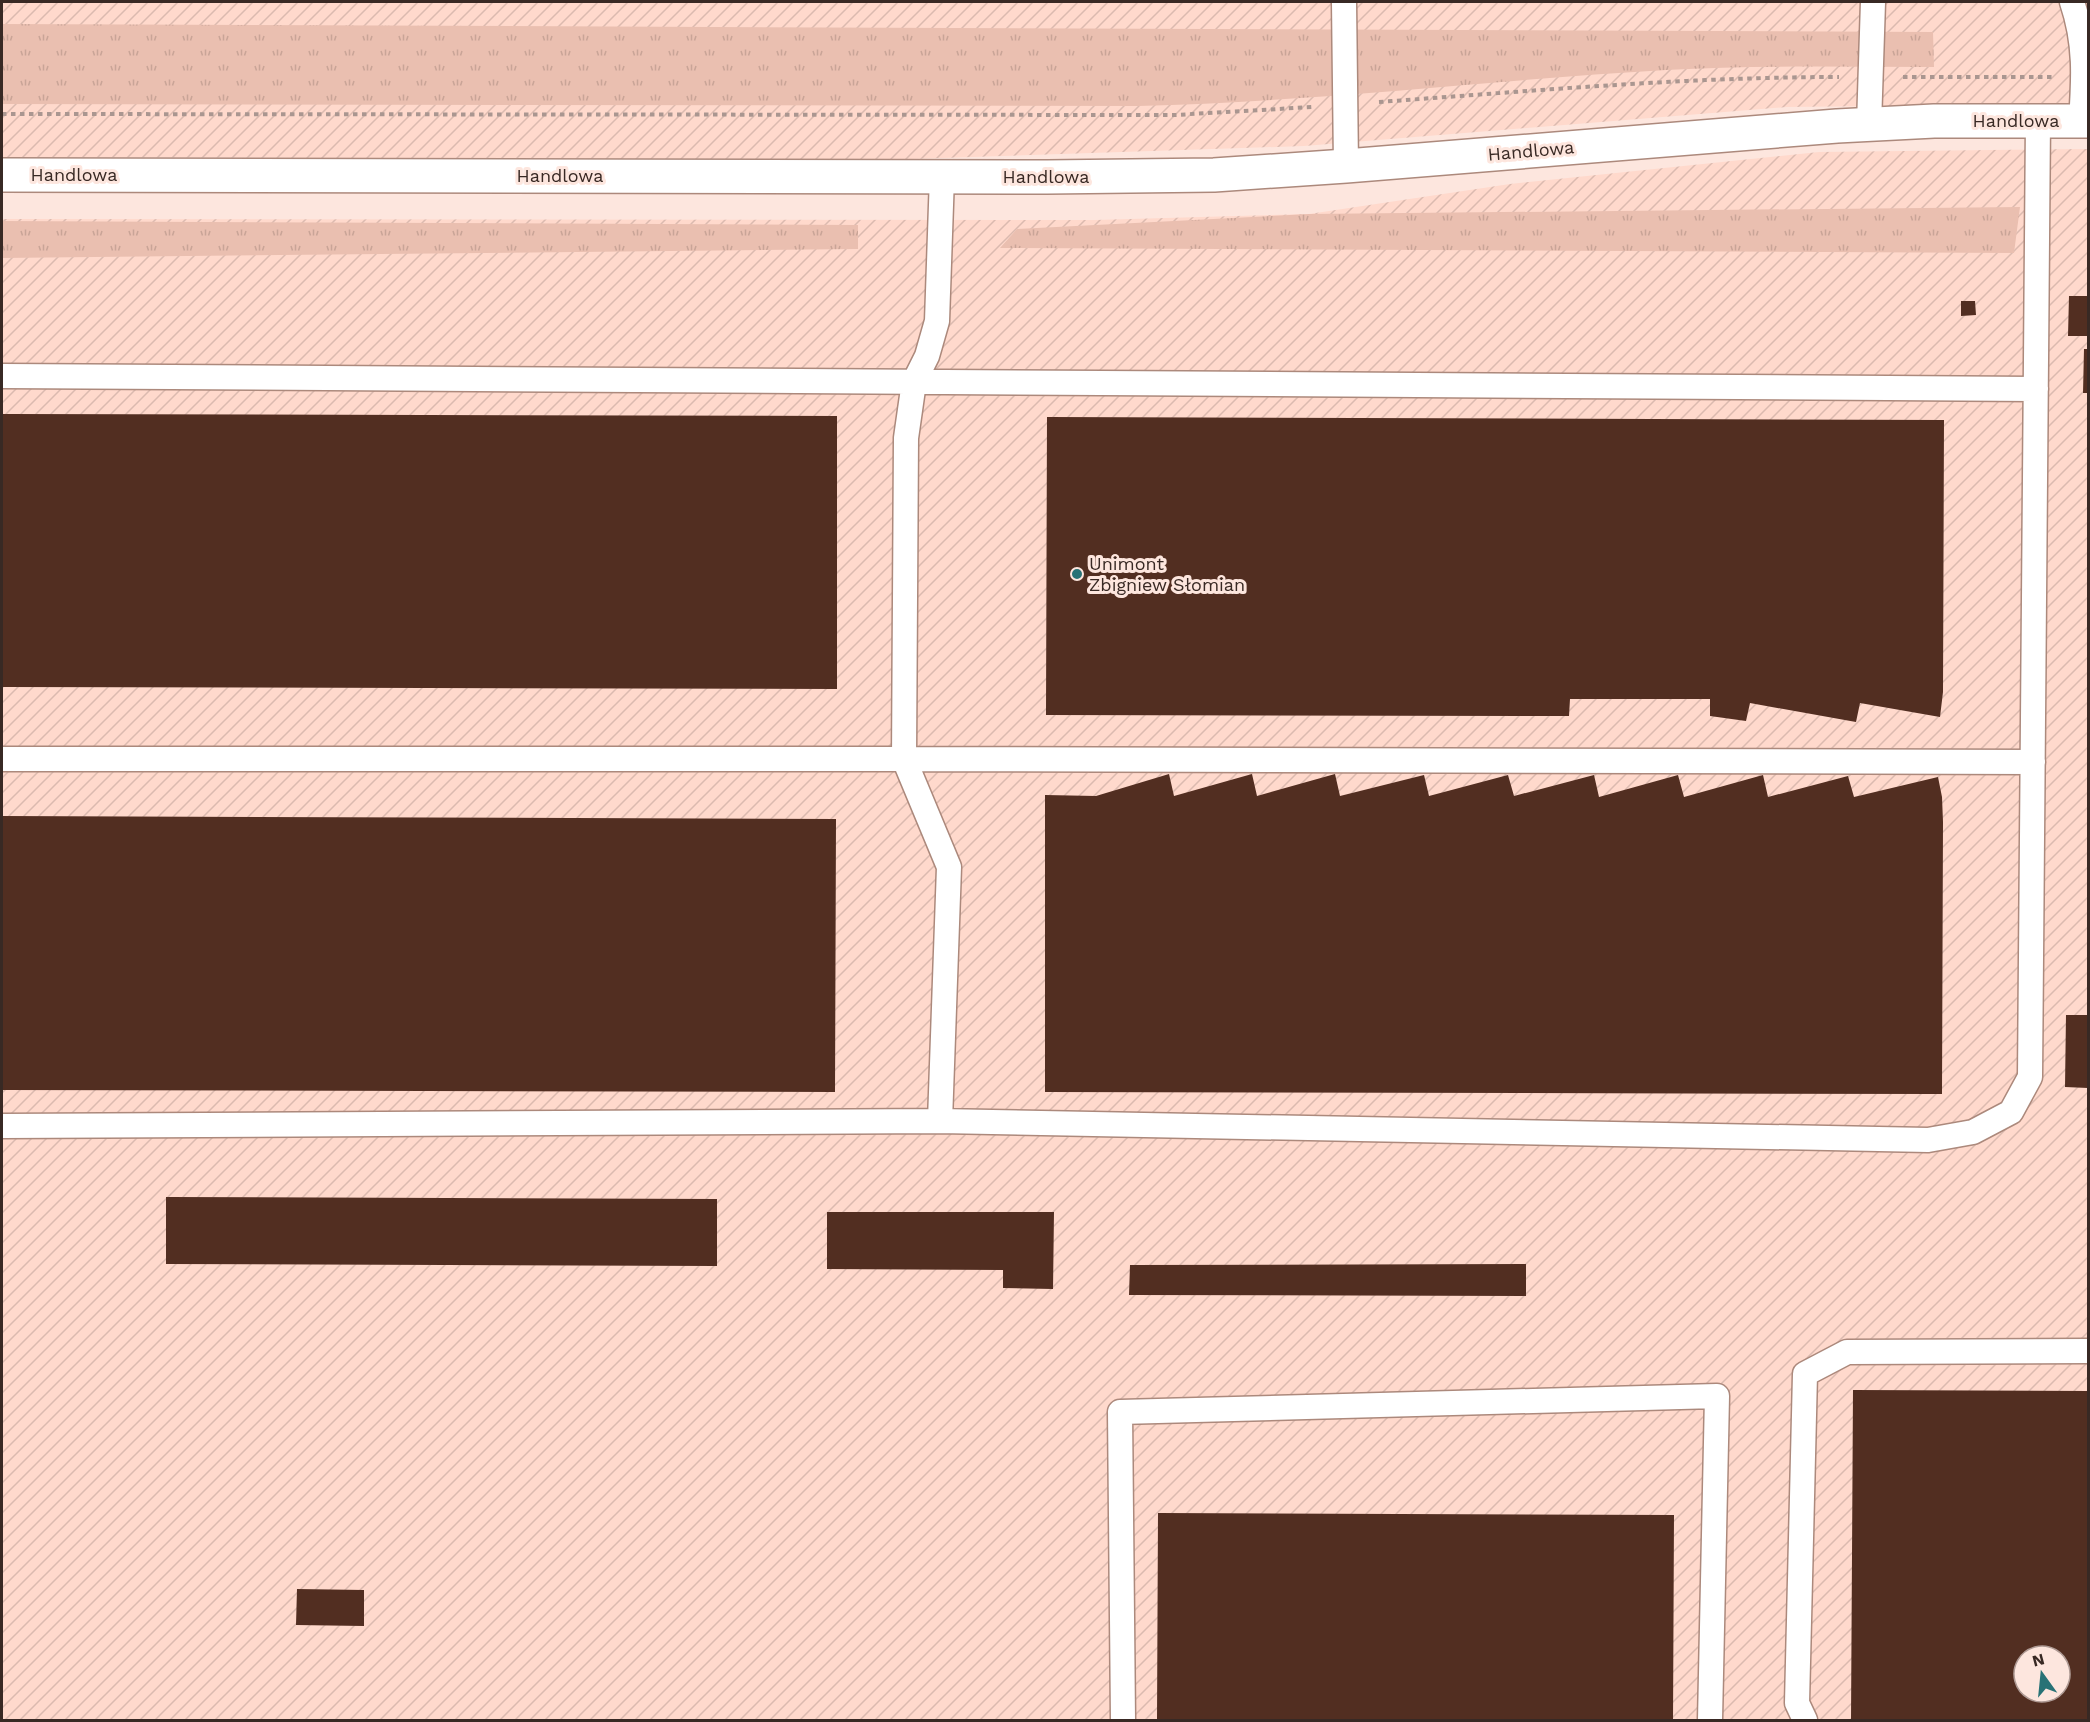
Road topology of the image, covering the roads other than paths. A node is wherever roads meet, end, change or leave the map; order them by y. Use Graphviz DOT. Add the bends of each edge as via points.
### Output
graph roads {
  1 [pos="1344,2"];
  2 [pos="1873,2"];
  3 [pos="2072,2"];
  4 [pos="2038,120"];
  5 [pos="2084,121"];
  6 [pos="1869,125"];
  7 [pos="1346,166"];
  8 [pos="2,175"];
  9 [pos="942,176"];
  10 [pos="2,376"];
  11 [pos="914,382"];
  12 [pos="2036,389"];
  13 [pos="2,759"];
  14 [pos="904,759"];
  15 [pos="2033,762"];
  16 [pos="940,1121"];
  17 [pos="2,1126"];
  18 [pos="2088,1351"];
  19 [pos="1123,1720"];
  20 [pos="1710,1720"];
  21 [pos="1805,1720"];
  1 -- 7 [label="lane"];
  2 -- 6 [label="lane"];
  3 -- 5 [label="lane" via="2079,22 2085,77"];
  4 -- 5 [label="street, Handlowa"];
  4 -- 6 [label="street, Handlowa"];
  4 -- 12 [label="lane"];
  6 -- 7 [label="street, Handlowa"];
  7 -- 9 [label="street, Handlowa" via="1192,175"];
  8 -- 9 [label="street, Handlowa"];
  9 -- 11 [label="lane" via="937,321"];
  10 -- 11 [label="lane"];
  11 -- 12 [label="lane"];
  11 -- 14 [label="lane" via="906,438"];
  12 -- 15 [label="lane"];
  13 -- 14 [label="lane"];
  14 -- 15 [label="lane"];
  14 -- 16 [label="lane" via="949,867"];
  15 -- 16 [label="lane" via="2030,1077 2011,1112 1973,1132 1928,1140"];
  16 -- 17 [label="lane"];
  18 -- 21 [label="lane" via="1846,1352 1805,1374 1797,1703"];
  19 -- 20 [label="lane" via="1120,1412 1717,1396"];
}
